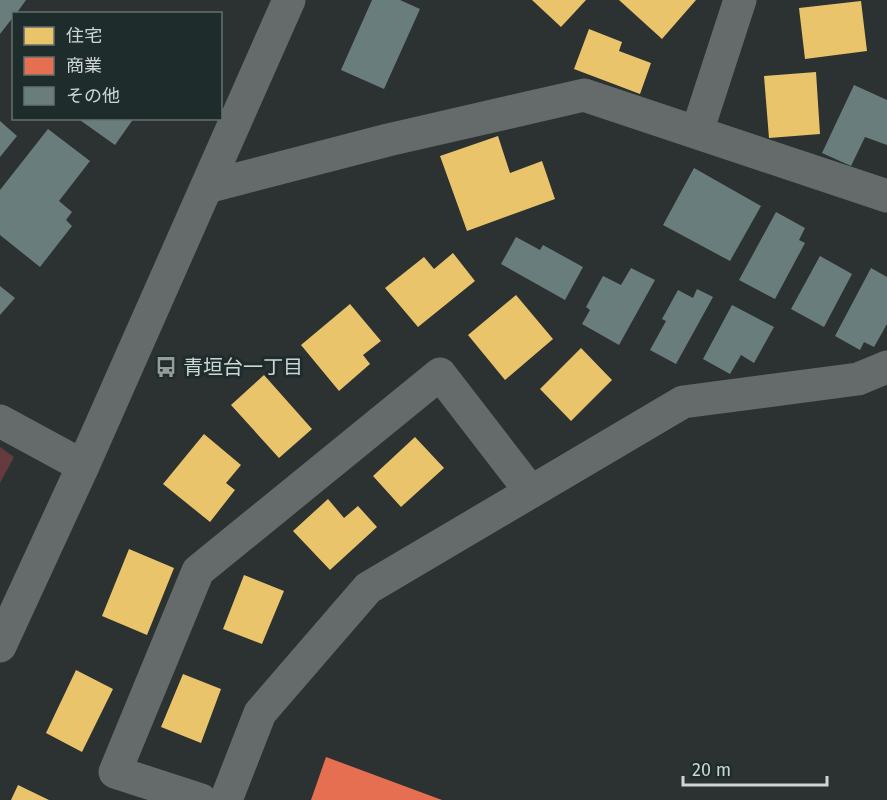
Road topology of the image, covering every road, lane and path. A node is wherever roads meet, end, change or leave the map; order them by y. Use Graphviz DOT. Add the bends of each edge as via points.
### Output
graph roads {
  1 [pos="289,0"];
  2 [pos="740,0"];
  3 [pos="697,132"];
  4 [pos="207,187"];
  5 [pos="887,196"];
  6 [pos="887,367"];
  7 [pos="0,421"];
  8 [pos="83,466"];
  9 [pos="531,492"];
  10 [pos="0,646"];
  11 [pos="201,800"];
  12 [pos="226,800"];
  1 -- 4 [label="street"];
  2 -- 3 [label="street"];
  3 -- 4 [label="street" via="584,95"];
  3 -- 5 [label="street"];
  4 -- 8 [label="street"];
  6 -- 9 [label="street" via="858,379 683,402"];
  7 -- 8 [label="street"];
  8 -- 10 [label="street"];
  9 -- 11 [label="street" via="440,374 198,571 115,772"];
  9 -- 12 [label="street" via="368,588 260,713"];
}
